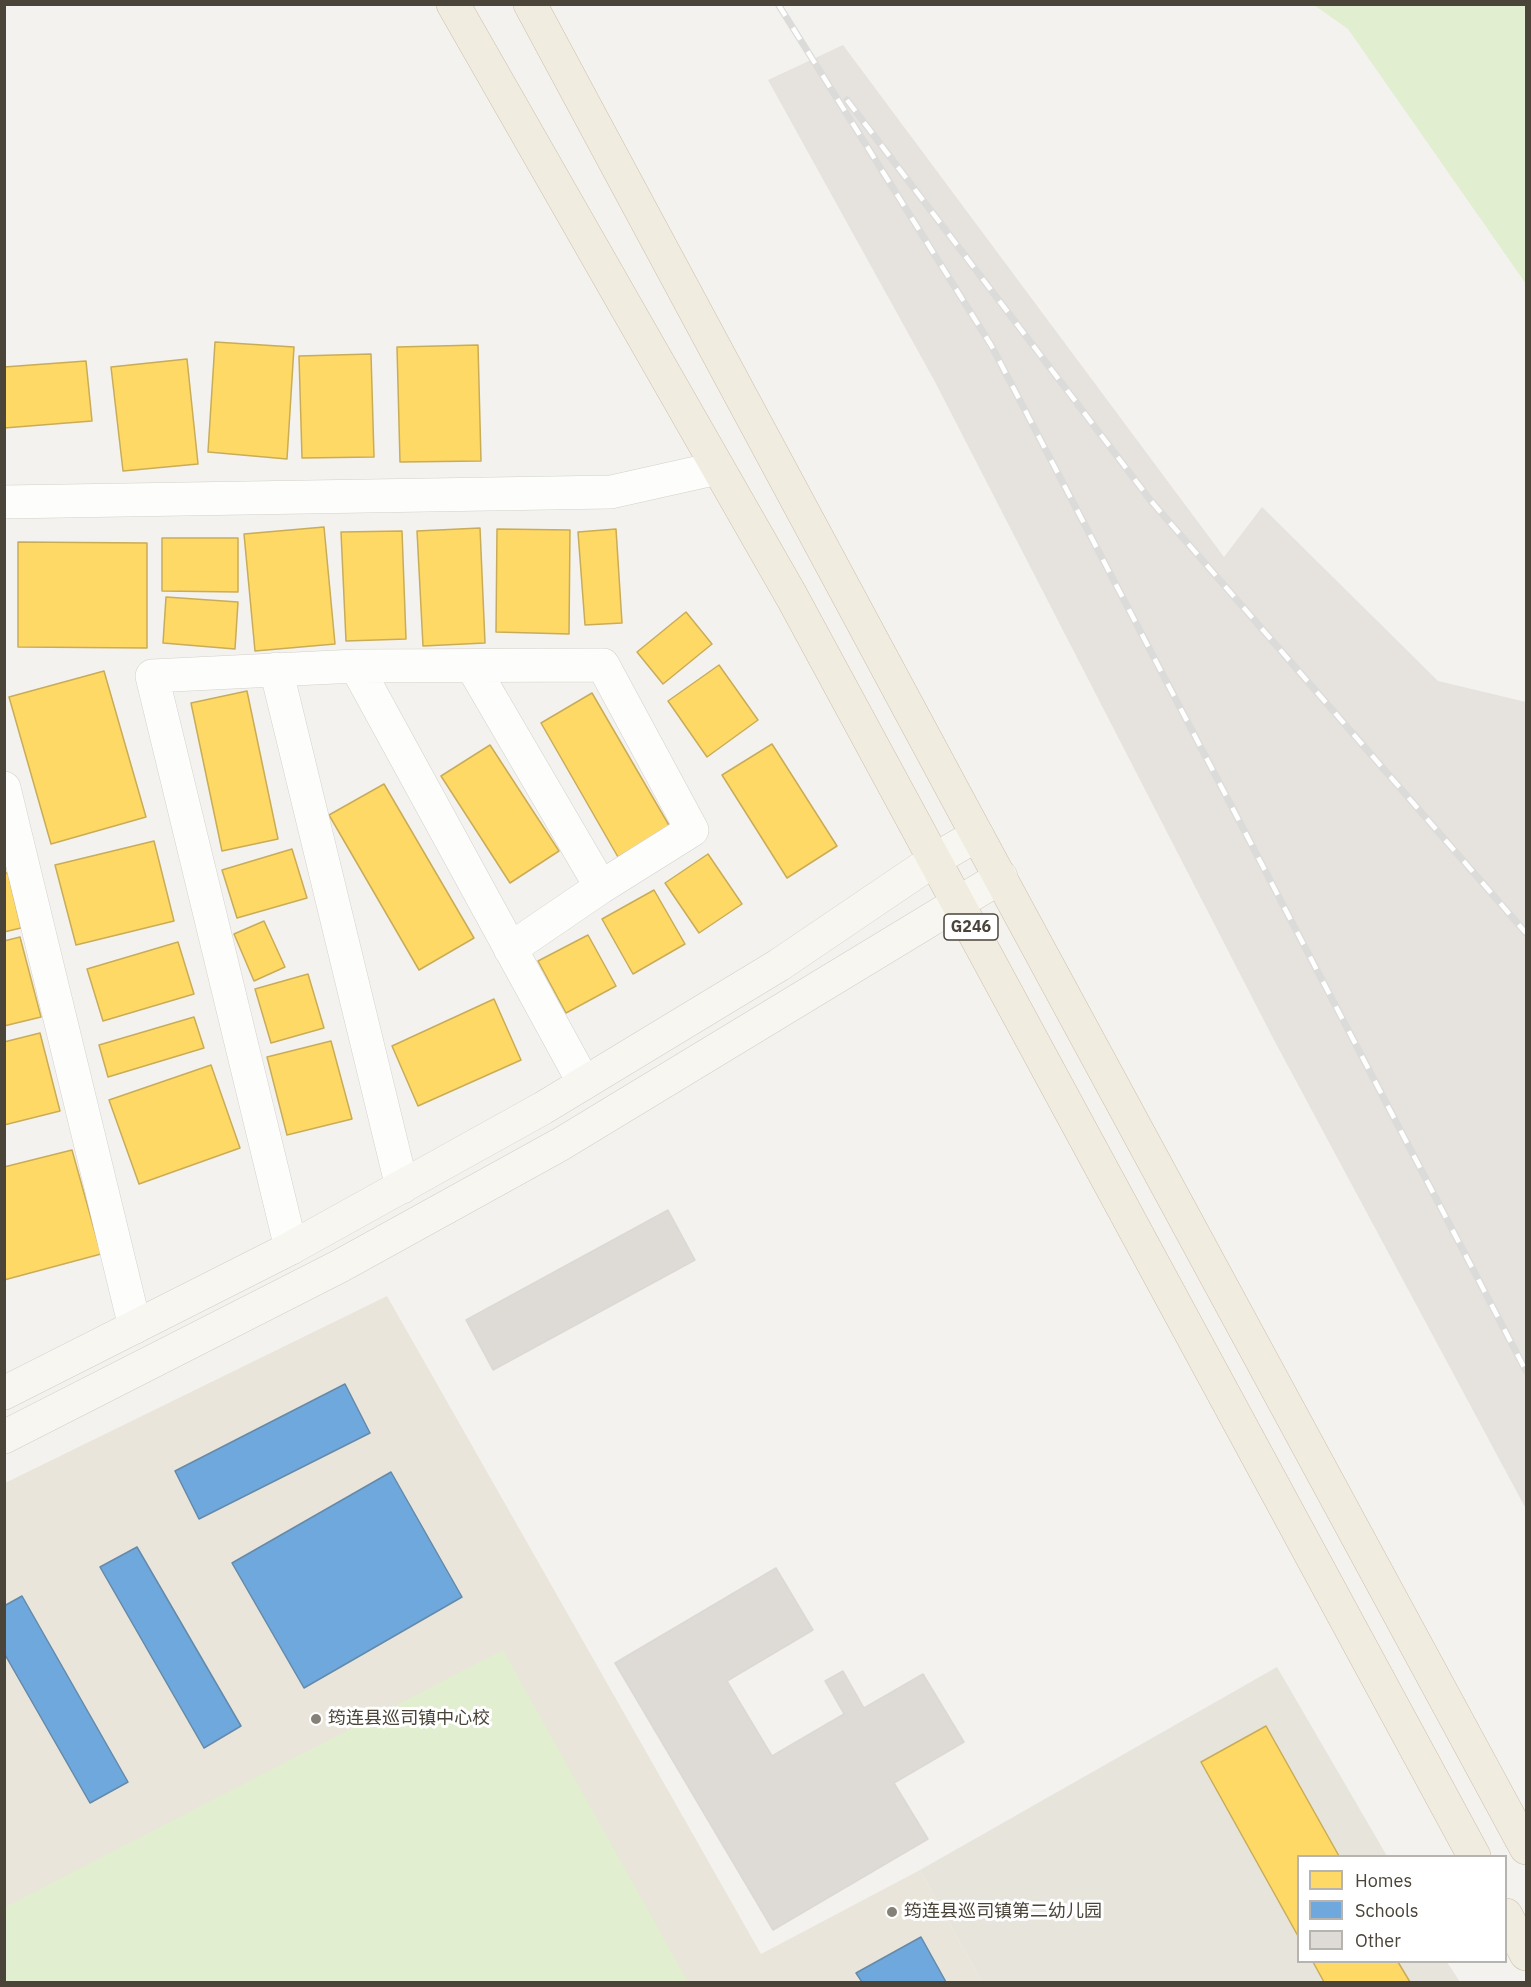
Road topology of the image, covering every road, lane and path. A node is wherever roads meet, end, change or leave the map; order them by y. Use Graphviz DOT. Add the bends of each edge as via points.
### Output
graph roads {
  1 [pos="453,4"];
  2 [pos="530,4"];
  3 [pos="718,468"];
  4 [pos="4,502"];
  5 [pos="356,666"];
  6 [pos="472,666"];
  7 [pos="276,669"];
  8 [pos="4,788"];
  9 [pos="977,835"];
  10 [pos="934,860"];
  11 [pos="1001,877"];
  12 [pos="602,888"];
  13 [pos="958,904"];
  14 [pos="510,949"];
  15 [pos="584,1083"];
  16 [pos="402,1187"];
  17 [pos="291,1248"];
  18 [pos="135,1327"];
  19 [pos="4,1393"];
  20 [pos="4,1437"];
  21 [pos="1527,1848"];
  22 [pos="1473,1855"];
  23 [pos="1507,1917"];
  24 [pos="1527,1954"];
  1 -- 3 [label="highway, G246"];
  2 -- 9 [label="highway, G246"];
  3 -- 4 [label="street" via="611,492"];
  3 -- 10 [label="highway, G246"];
  5 -- 6 [label="street"];
  5 -- 7 [label="street"];
  5 -- 14 [label="street"];
  6 -- 12 [label="street"];
  6 -- 12 [label="street" via="603,665 692,830"];
  7 -- 16 [label="street"];
  7 -- 17 [label="street" via="152,676"];
  8 -- 18 [label="street"];
  9 -- 10 [label="main road"];
  9 -- 11 [label="highway, G246"];
  10 -- 13 [label="highway, G246"];
  10 -- 15 [label="main road" via="779,965"];
  11 -- 13 [label="main road"];
  11 -- 21 [label="highway, G246"];
  12 -- 14 [label="street"];
  13 -- 20 [label="main road" via="551,1150 340,1266"];
  13 -- 22 [label="highway, G246"];
  14 -- 15 [label="street"];
  15 -- 16 [label="main road"];
  16 -- 17 [label="main road"];
  17 -- 18 [label="main road"];
  18 -- 19 [label="main road"];
  23 -- 24 [label="highway"];
}
